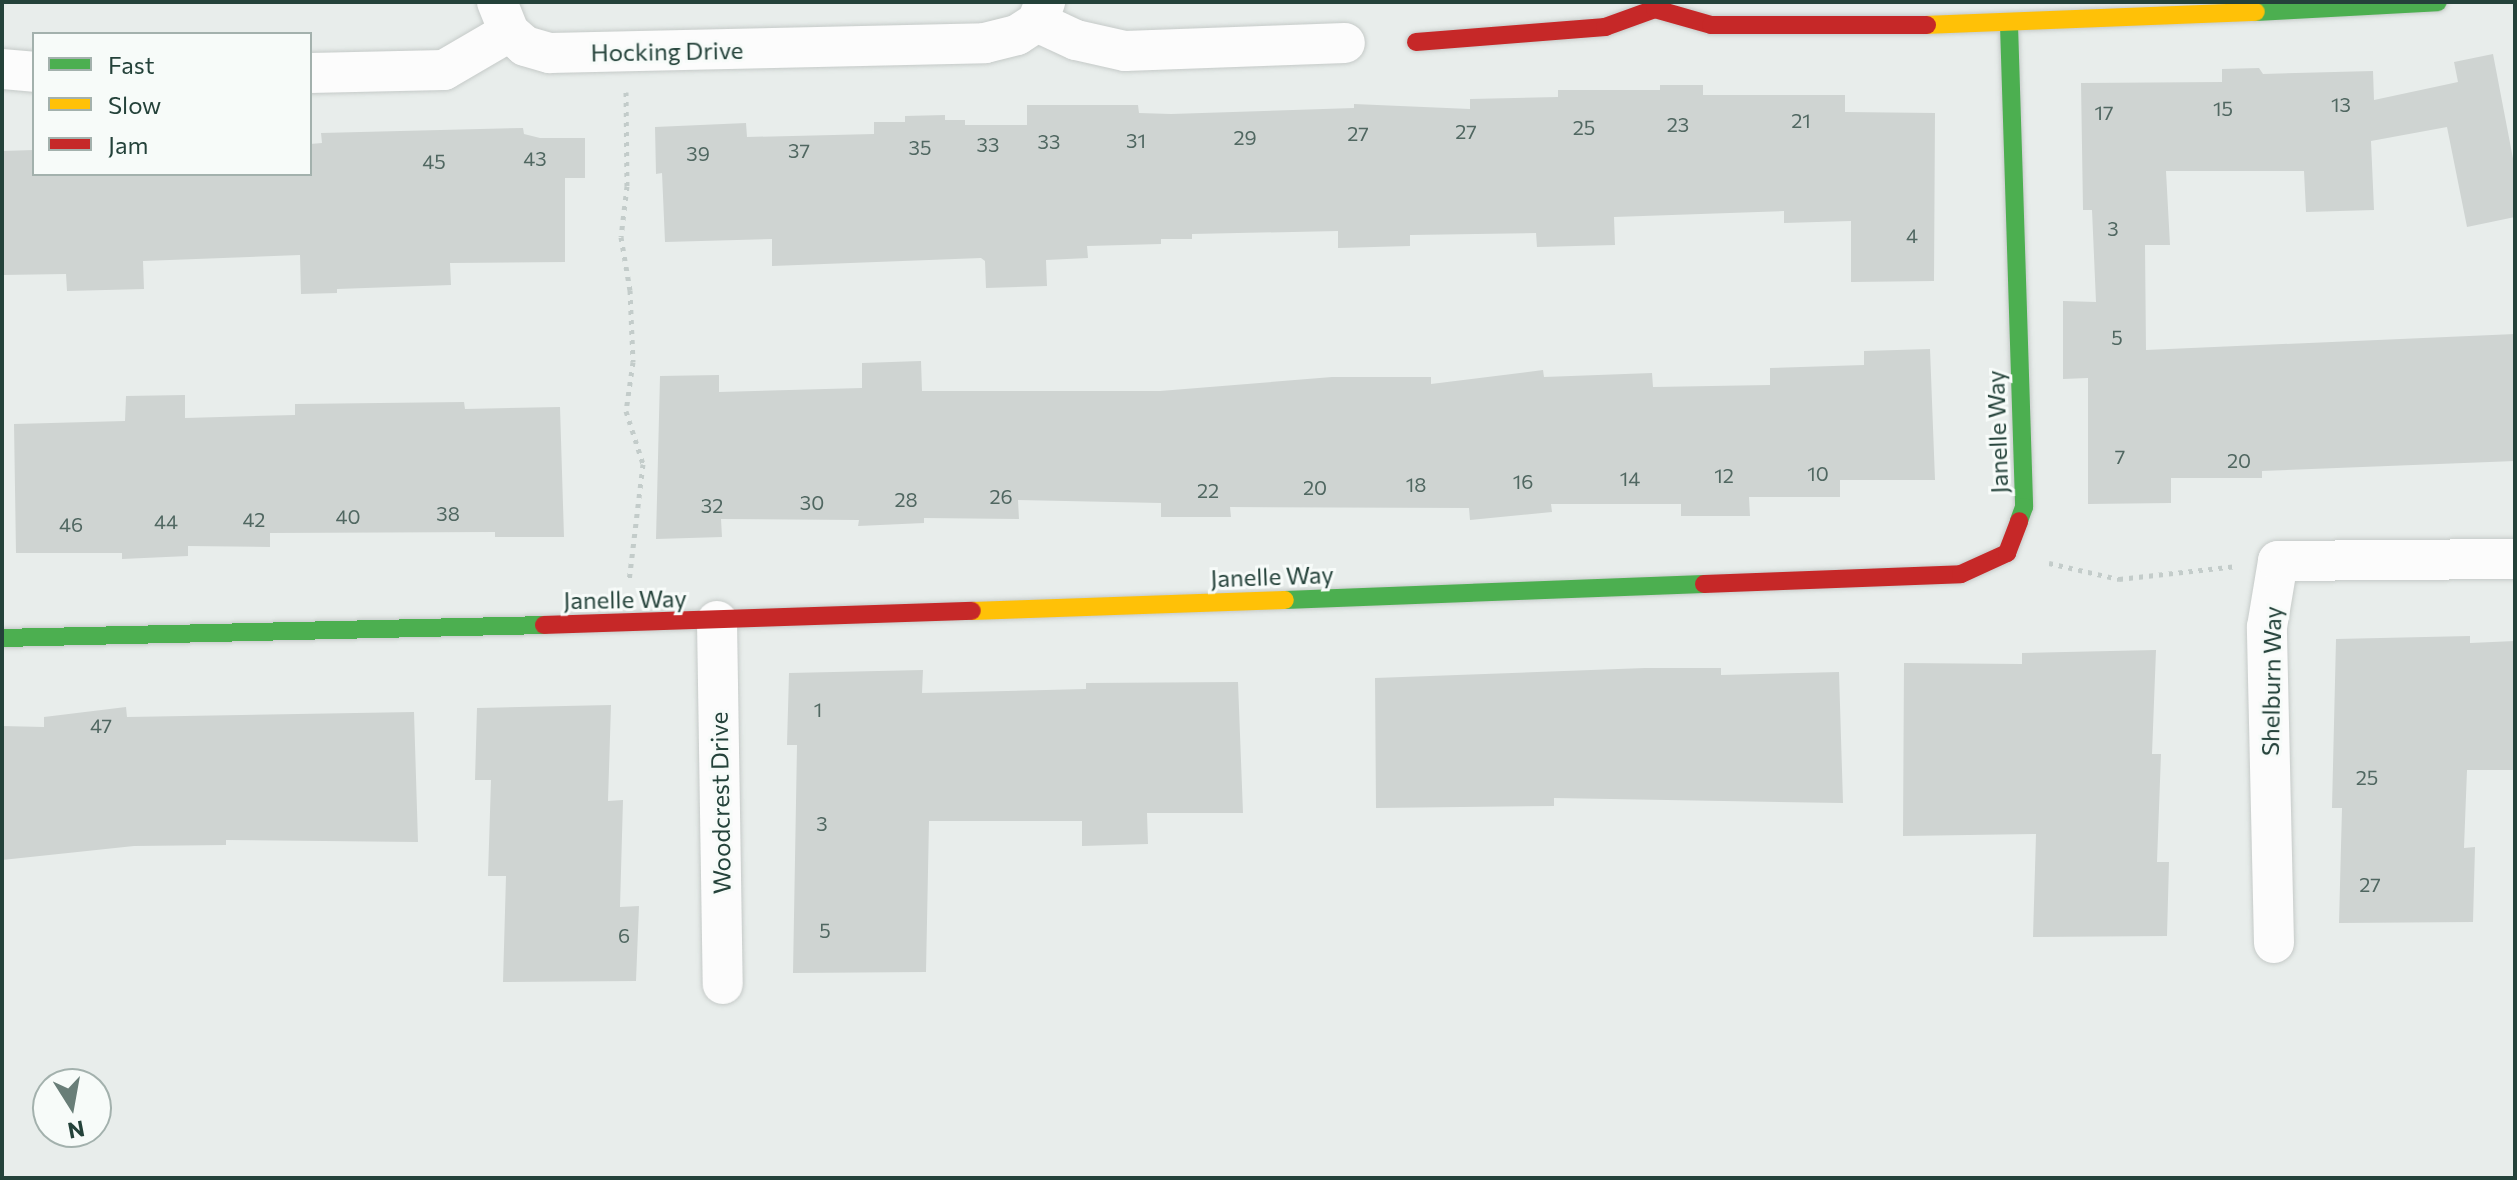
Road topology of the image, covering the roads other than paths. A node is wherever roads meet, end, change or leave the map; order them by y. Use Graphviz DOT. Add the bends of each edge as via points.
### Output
graph roads {
  1 [pos="2438,2"];
  2 [pos="1654,6"];
  3 [pos="2308,6"];
  4 [pos="1041,12"];
  5 [pos="503,17"];
  6 [pos="2009,25"];
  7 [pos="1416,42"];
  8 [pos="1345,43"];
  9 [pos="2,69"];
  10 [pos="32,72"];
  11 [pos="312,73"];
  12 [pos="2515,559"];
  13 [pos="717,621"];
  14 [pos="2,638"];
  15 [pos="2274,943"];
  16 [pos="723,984"];
  1 -- 3 [label="street"];
  2 -- 6 [label="street" via="1711,25"];
  2 -- 7 [label="street" via="1605,27"];
  3 -- 6 [label="street"];
  4 -- 5 [label="street, Hocking Drive" via="1017,35 985,43 550,53 525,46"];
  4 -- 8 [label="street, Hocking Drive" via="1076,40 1125,51"];
  5 -- 11 [label="street, Hocking Drive" via="444,70"];
  6 -- 13 [label="street, Janelle Way" via="2024,507 2007,553 1961,574"];
  9 -- 10 [label="street"];
  12 -- 15 [label="street, Shelburn Way" via="2278,561 2267,627"];
  13 -- 14 [label="street, Janelle Way"];
  13 -- 16 [label="street, Woodcrest Drive"];
}
